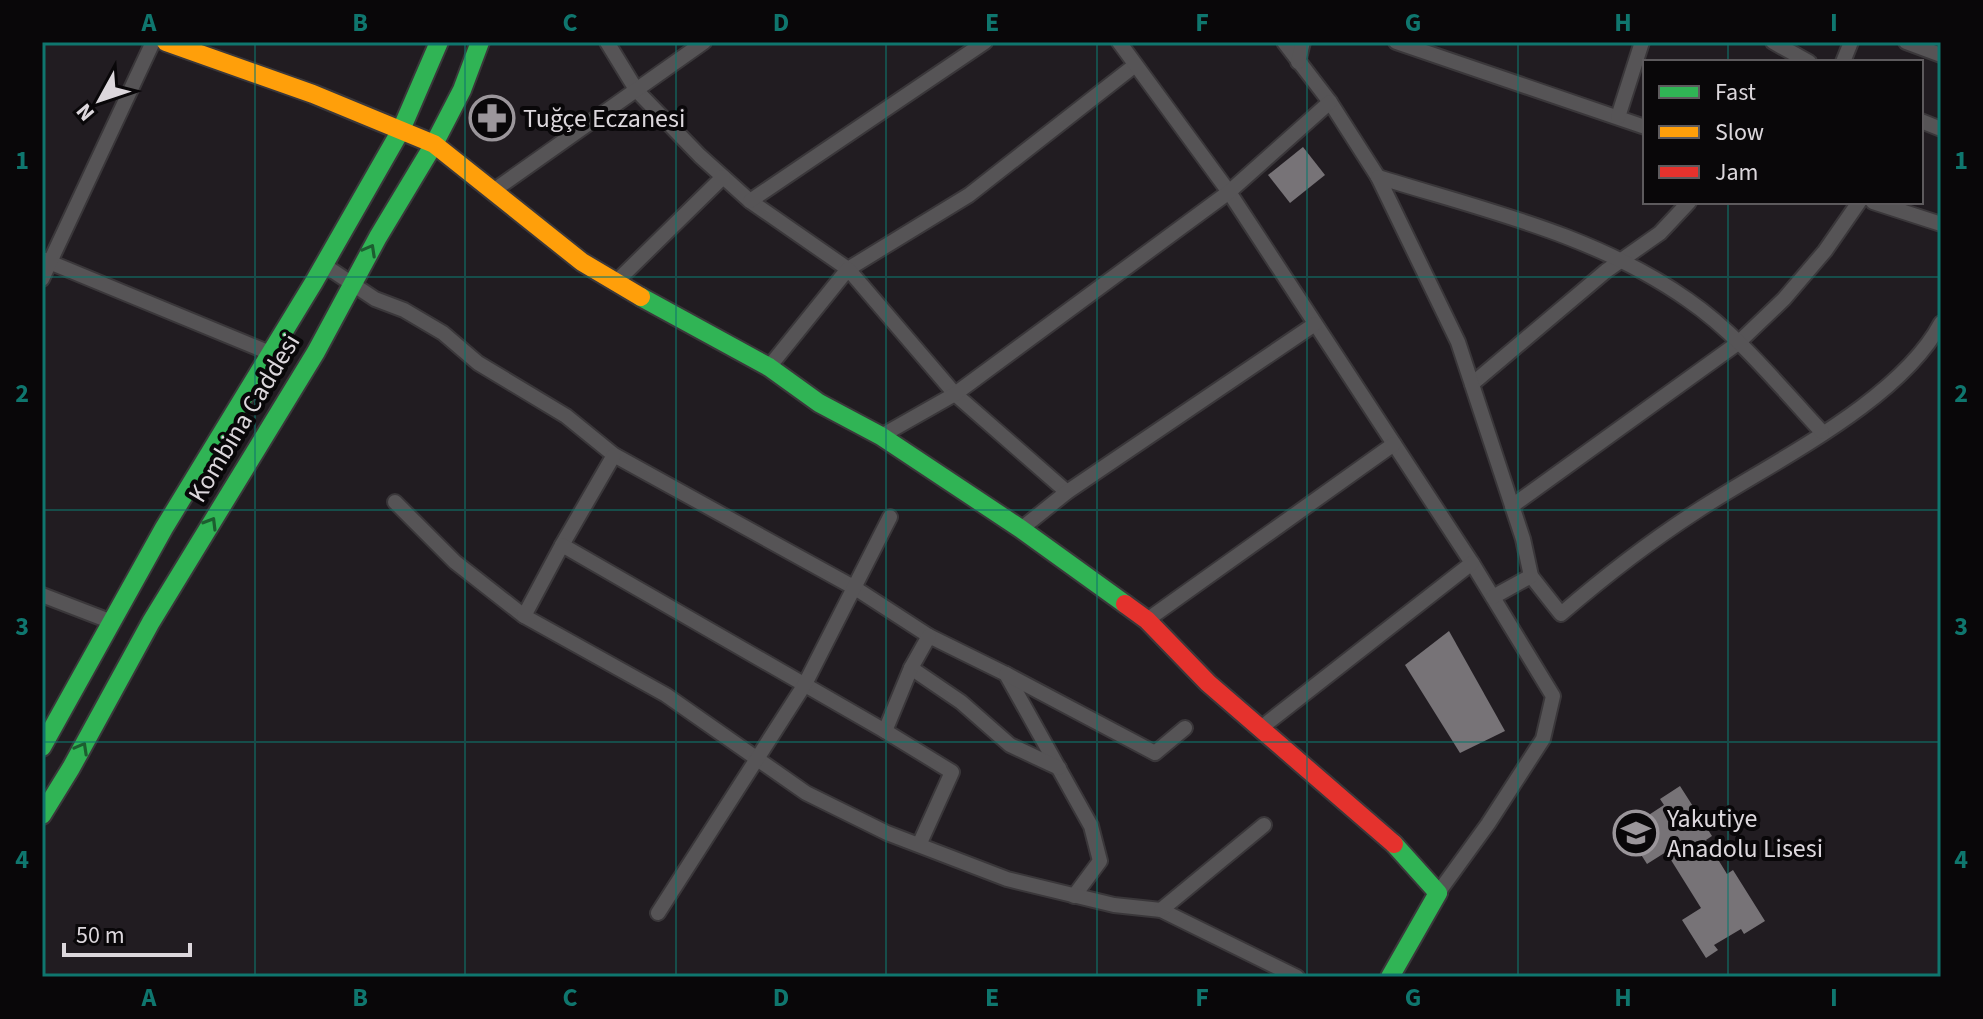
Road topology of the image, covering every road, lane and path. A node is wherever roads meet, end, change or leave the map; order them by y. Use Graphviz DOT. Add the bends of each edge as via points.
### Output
graph roads {
  1 [pos="153,42"];
  2 [pos="166,42"];
  3 [pos="439,42"];
  4 [pos="480,42"];
  5 [pos="607,42"];
  6 [pos="704,42"];
  7 [pos="985,42"];
  8 [pos="1119,42"];
  9 [pos="1284,42"];
  10 [pos="1303,42"];
  11 [pos="1396,42"];
  12 [pos="1642,42"];
  13 [pos="1773,42"];
  14 [pos="1906,42"];
  15 [pos="1941,55"];
  16 [pos="1805,60"];
  17 [pos="1298,62"];
  18 [pos="1134,66"];
  19 [pos="637,91"];
  20 [pos="1330,102"];
  21 [pos="1618,117"];
  22 [pos="1643,126"];
  23 [pos="401,130"];
  24 [pos="434,144"];
  25 [pos="723,177"];
  26 [pos="1378,177"];
  27 [pos="493,191"];
  28 [pos="1229,192"];
  29 [pos="750,201"];
  30 [pos="1687,204"];
  31 [pos="1858,204"];
  32 [pos="1879,204"];
  33 [pos="1941,224"];
  34 [pos="1622,260"];
  35 [pos="47,261"];
  36 [pos="324,265"];
  37 [pos="848,269"];
  38 [pos="42,279"];
  39 [pos="352,283"];
  40 [pos="615,283"];
  41 [pos="1941,323"];
  42 [pos="1315,324"];
  43 [pos="1738,343"];
  44 [pos="270,353"];
  45 [pos="769,367"];
  46 [pos="1472,384"];
  47 [pos="955,394"];
  48 [pos="1822,432"];
  49 [pos="881,436"];
  50 [pos="1394,444"];
  51 [pos="614,455"];
  52 [pos="1067,492"];
  53 [pos="395,502"];
  54 [pos="1512,506"];
  55 [pos="890,517"];
  56 [pos="1021,529"];
  57 [pos="562,545"];
  58 [pos="1472,563"];
  59 [pos="1531,576"];
  60 [pos="855,588"];
  61 [pos="42,595"];
  62 [pos="1493,597"];
  63 [pos="524,616"];
  64 [pos="1147,620"];
  65 [pos="112,622"];
  66 [pos="929,636"];
  67 [pos="911,668"];
  68 [pos="1006,674"];
  69 [pos="805,684"];
  70 [pos="1262,727"];
  71 [pos="1185,728"];
  72 [pos="885,731"];
  73 [pos="42,747"];
  74 [pos="758,759"];
  75 [pos="1060,768"];
  76 [pos="42,815"];
  77 [pos="1264,825"];
  78 [pos="919,845"];
  79 [pos="1438,893"];
  80 [pos="1074,896"];
  81 [pos="1161,910"];
  82 [pos="658,913"];
  83 [pos="1297,977"];
  84 [pos="1390,977"];
  1 -- 35 [label="street"];
  2 -- 23 [label="main road"];
  3 -- 23 [label="main road, Kombina Caddesi"];
  4 -- 24 [label="main road, Kombina Caddesi"];
  5 -- 19 [label="street"];
  6 -- 19 [label="street"];
  7 -- 29 [label="street"];
  8 -- 18 [label="street"];
  9 -- 17 [label="street"];
  10 -- 17 [label="street"];
  11 -- 21 [label="street"];
  12 -- 21 [label="street"];
  13 -- 16 [label="street"];
  14 -- 15 [label="street"];
  17 -- 20 [label="street"];
  18 -- 28 [label="street"];
  18 -- 37 [label="street" via="969,195"];
  19 -- 25 [label="street"];
  19 -- 27 [label="street"];
  20 -- 26 [label="street"];
  20 -- 28 [label="street"];
  21 -- 22 [label="street"];
  23 -- 24 [label="main road"];
  23 -- 36 [label="main road, Kombina Caddesi"];
  24 -- 27 [label="main road"];
  39 -- 24 [label="main road, Kombina Caddesi, one-way"];
  25 -- 29 [label="street"];
  25 -- 40 [label="street"];
  26 -- 34 [label="street" via="1586,243"];
  26 -- 46 [label="street" via="1458,342"];
  27 -- 40 [label="main road"];
  28 -- 42 [label="street"];
  28 -- 47 [label="street"];
  29 -- 37 [label="street"];
  30 -- 34 [label="street" via="1660,233"];
  31 -- 43 [label="street" via="1805,275"];
  32 -- 33 [label="street"];
  34 -- 43 [label="street" via="1689,300"];
  34 -- 46 [label="street"];
  35 -- 38 [label="street"];
  35 -- 44 [label="street"];
  36 -- 39 [label="street"];
  36 -- 44 [label="main road, Kombina Caddesi"];
  37 -- 45 [label="street"];
  37 -- 47 [label="street"];
  39 -- 51 [label="street" via="443,333 478,363 566,416"];
  76 -- 39 [label="main road, Kombina Caddesi, one-way"];
  40 -- 45 [label="main road"];
  41 -- 48 [label="street" via="1906,372"];
  42 -- 50 [label="street"];
  42 -- 52 [label="street"];
  43 -- 48 [label="street"];
  43 -- 54 [label="street"];
  44 -- 65 [label="main road, Kombina Caddesi"];
  45 -- 49 [label="main road" via="819,403"];
  46 -- 54 [label="street"];
  47 -- 49 [label="street"];
  47 -- 52 [label="street"];
  48 -- 59 [label="street" via="1695,512 1605,575 1561,614"];
  49 -- 56 [label="main road"];
  50 -- 58 [label="street"];
  50 -- 64 [label="street"];
  51 -- 57 [label="street"];
  51 -- 60 [label="street"];
  52 -- 56 [label="street"];
  53 -- 63 [label="street" via="455,562"];
  54 -- 59 [label="street"];
  55 -- 60 [label="street"];
  56 -- 64 [label="main road"];
  57 -- 63 [label="street"];
  57 -- 69 [label="street"];
  58 -- 62 [label="street"];
  58 -- 70 [label="street"];
  59 -- 62 [label="street"];
  60 -- 66 [label="street"];
  60 -- 69 [label="street"];
  61 -- 65 [label="street"];
  62 -- 79 [label="street" via="1553,696 1543,739"];
  63 -- 74 [label="street" via="666,695"];
  64 -- 70 [label="main road" via="1208,683"];
  65 -- 73 [label="main road, Kombina Caddesi"];
  66 -- 67 [label="street"];
  66 -- 68 [label="street"];
  67 -- 72 [label="street"];
  67 -- 75 [label="street" via="1010,745"];
  68 -- 71 [label="street" via="1155,753"];
  68 -- 75 [label="street"];
  69 -- 72 [label="street"];
  69 -- 74 [label="street"];
  70 -- 79 [label="main road" via="1388,837"];
  72 -- 78 [label="street" via="952,772"];
  74 -- 78 [label="street" via="806,793"];
  74 -- 82 [label="street"];
  75 -- 80 [label="street" via="1091,826 1100,861"];
  77 -- 81 [label="street"];
  78 -- 80 [label="street" via="1007,879"];
  79 -- 84 [label="main road"];
  80 -- 81 [label="street"];
  81 -- 83 [label="street"];
}
